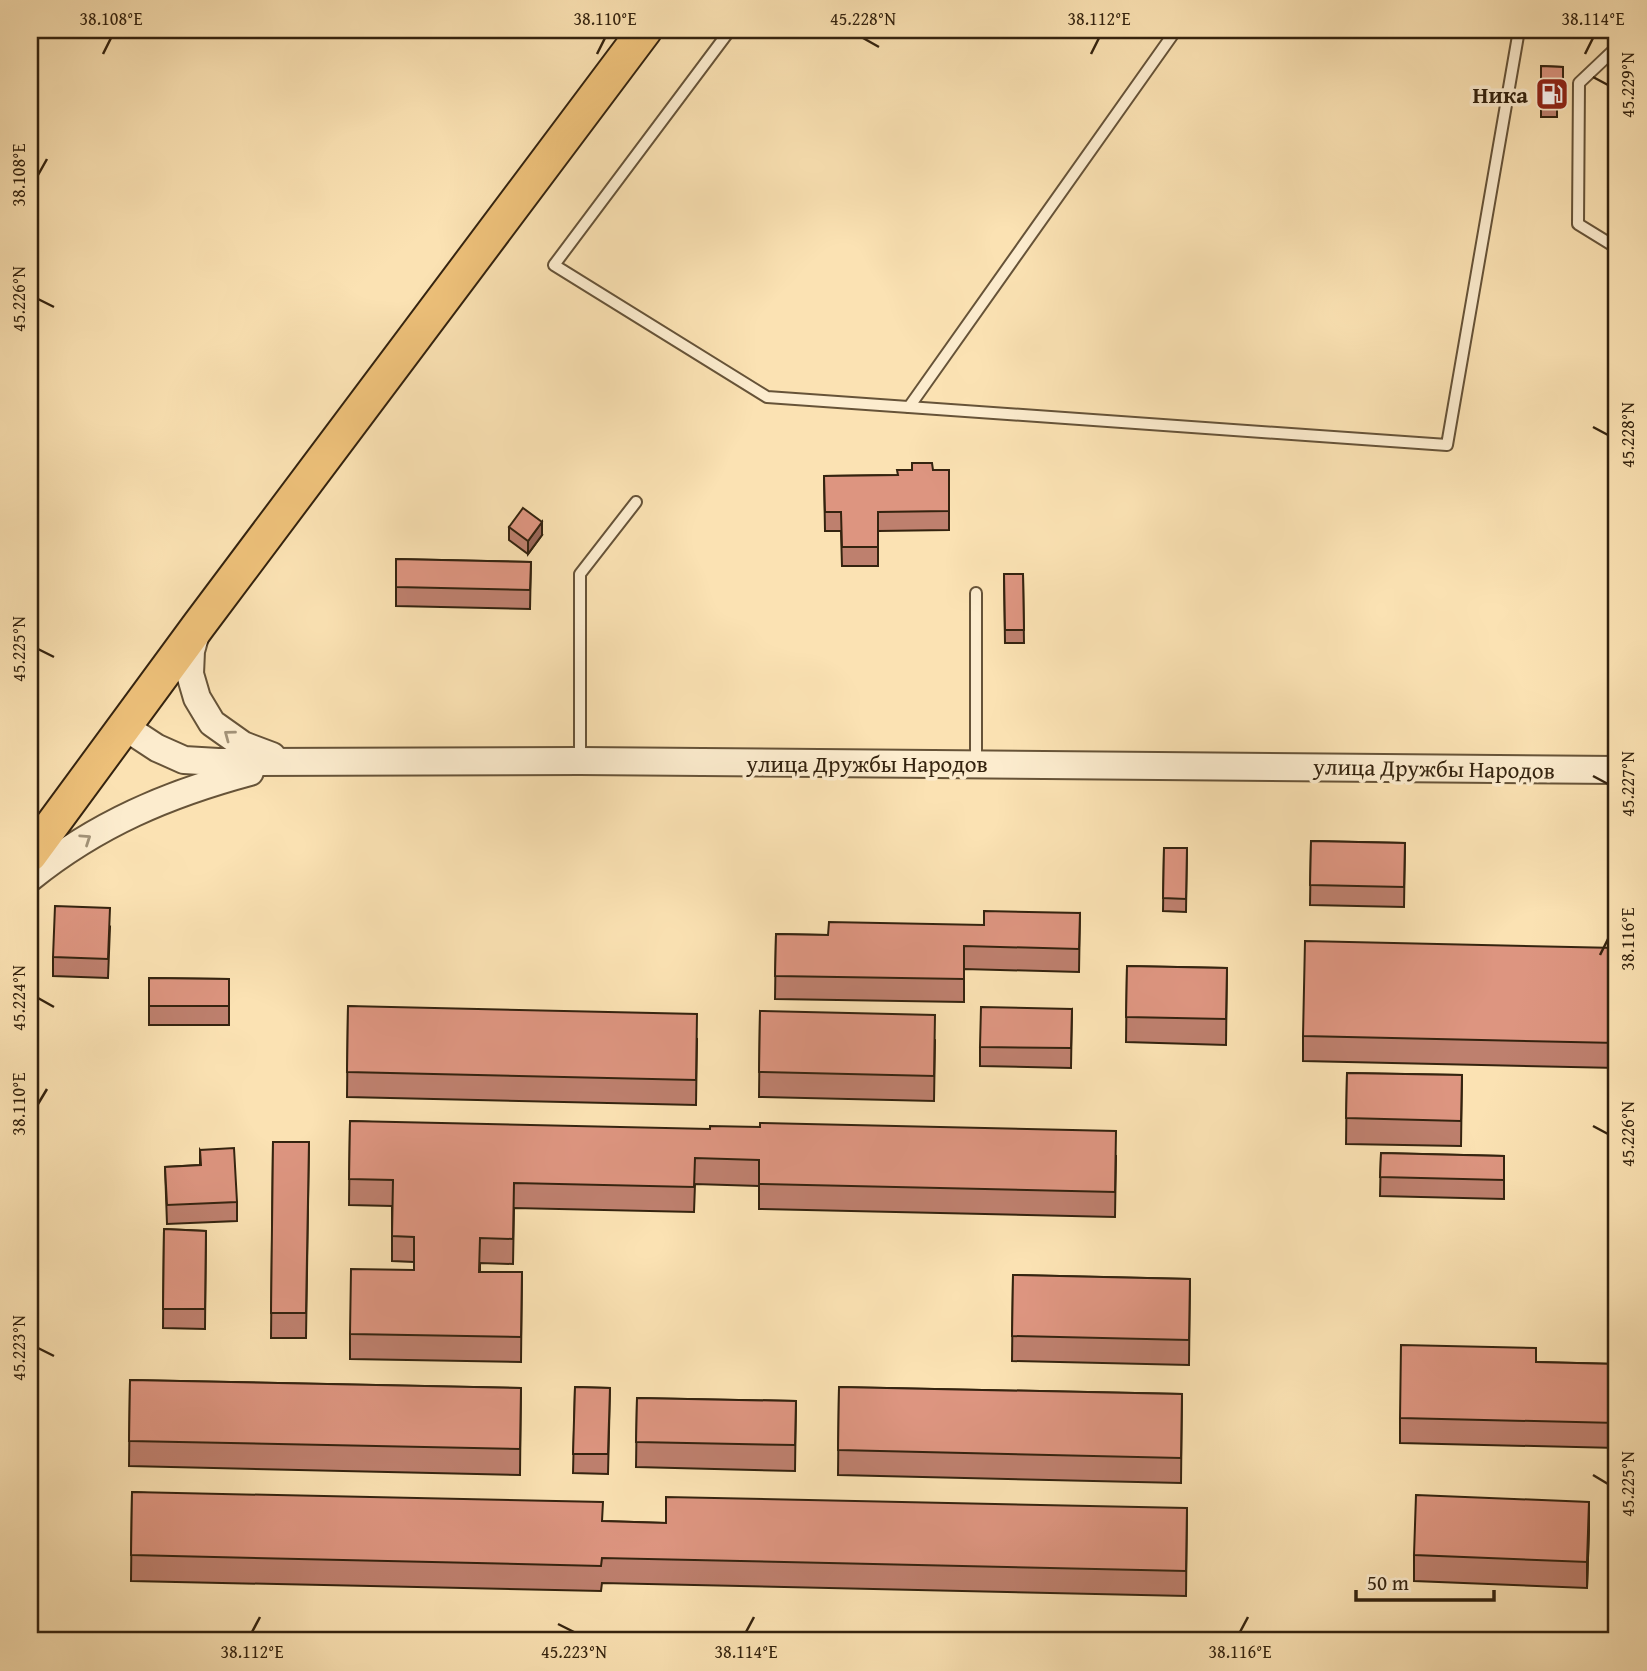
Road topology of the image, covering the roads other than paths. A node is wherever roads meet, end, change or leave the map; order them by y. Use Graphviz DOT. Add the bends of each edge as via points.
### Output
graph roads {
  1 [pos="645,30"];
  2 [pos="730,30"];
  3 [pos="1175,30"];
  4 [pos="1519,30"];
  5 [pos="1617,47"];
  6 [pos="1617,248"];
  7 [pos="909,407"];
  8 [pos="636,502"];
  9 [pos="976,593"];
  10 [pos="199,625"];
  11 [pos="125,727"];
  12 [pos="580,761"];
  13 [pos="291,762"];
  14 [pos="976,763"];
  15 [pos="1617,770"];
  16 [pos="30,855"];
  17 [pos="30,878"];
  1 -- 10 [label="main road"];
  2 -- 7 [label="lane" via="554,265 767,397"];
  3 -- 7 [label="lane"];
  4 -- 7 [label="lane" via="1447,445"];
  5 -- 6 [label="lane" via="1579,83 1578,212 1578,224"];
  8 -- 12 [label="lane" via="580,574"];
  9 -- 14 [label="lane"];
  10 -- 11 [label="main road"];
  13 -- 10 [label="street, one-way" via="243,746 212,723 190,674"];
  11 -- 13 [label="street, улица Дружбы Народов" via="184,760"];
  11 -- 16 [label="main road"];
  12 -- 13 [label="street, улица Дружбы Народов"];
  12 -- 14 [label="street, улица Дружбы Народов"];
  17 -- 13 [label="street, one-way" via="100,829 150,805 216,781"];
  14 -- 15 [label="street, улица Дружбы Народов"];
}
